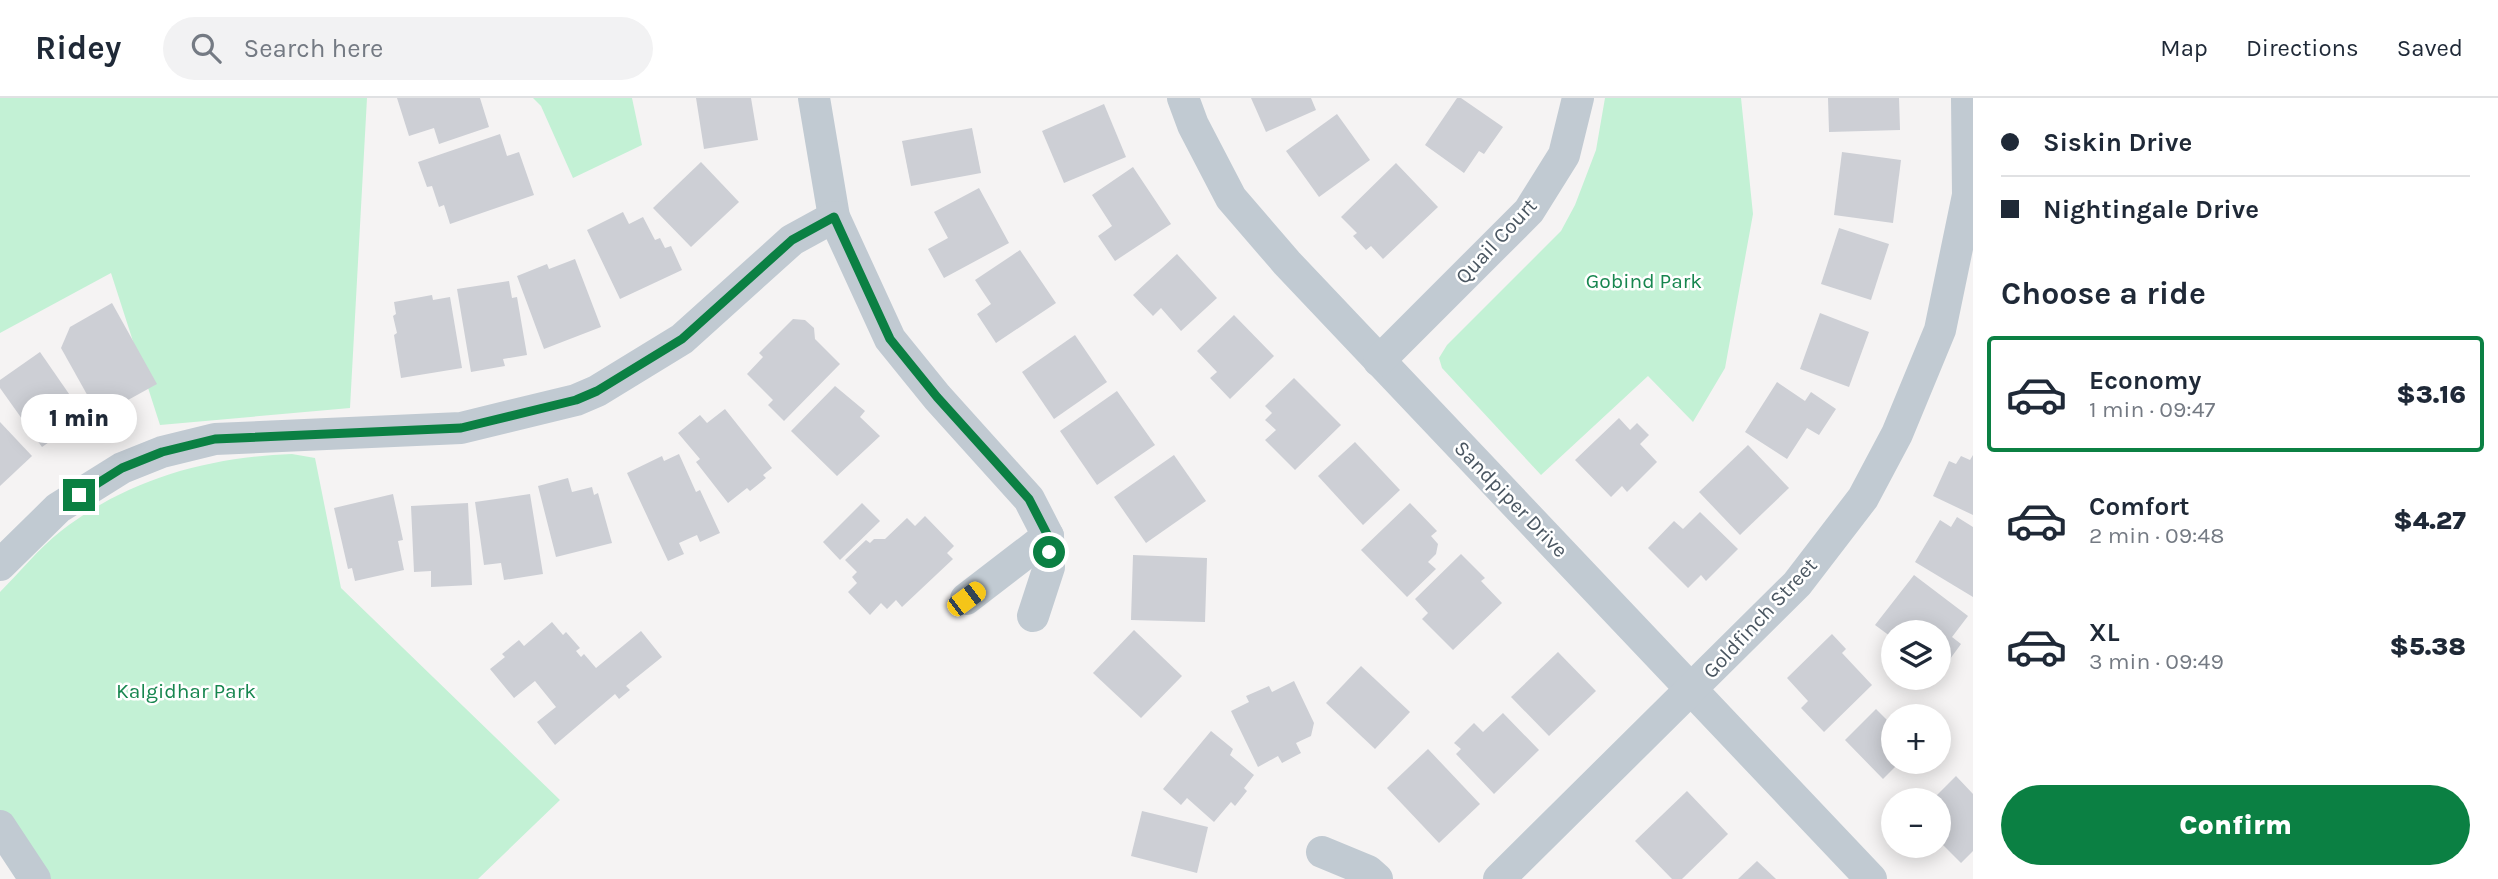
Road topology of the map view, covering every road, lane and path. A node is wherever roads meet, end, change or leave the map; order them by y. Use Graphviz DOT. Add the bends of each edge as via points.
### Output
graph roads {
  1 [pos="814,98"];
  2 [pos="1183,98"];
  3 [pos="1578,98"];
  4 [pos="1967,98"];
  5 [pos="834,217"];
  6 [pos="1379,361"];
  7 [pos="1048,536"];
  8 [pos="0,565"];
  9 [pos="966,599"];
  10 [pos="1033,616"];
  11 [pos="1692,689"];
  12 [pos="0,826"];
  13 [pos="1322,852"];
  14 [pos="34,879"];
  15 [pos="1377,879"];
  16 [pos="1500,879"];
  17 [pos="1871,879"];
  1 -- 5 [label="street"];
  2 -- 6 [label="street, Sandpiper Drive" via="1231,198"];
  3 -- 6 [label="street, Quail Court" via="1564,155 1529,211"];
  4 -- 11 [label="street, Goldfinch Street" via="1966,209 1940,330 1897,434 1863,498 1797,584"];
  5 -- 7 [label="street" via="890,339 1029,499"];
  5 -- 8 [label="street" via="792,240 682,339 576,400 461,428 215,439 162,452 122,468 58,508"];
  6 -- 11 [label="street, Sandpiper Drive"];
  7 -- 9 [label="street"];
  7 -- 10 [label="street" via="1049,567"];
  11 -- 16 [label="street, Goldfinch Street"];
  11 -- 17 [label="street, Sandpiper Drive"];
  12 -- 14 [label="street"];
  13 -- 15 [label="street"];
}
